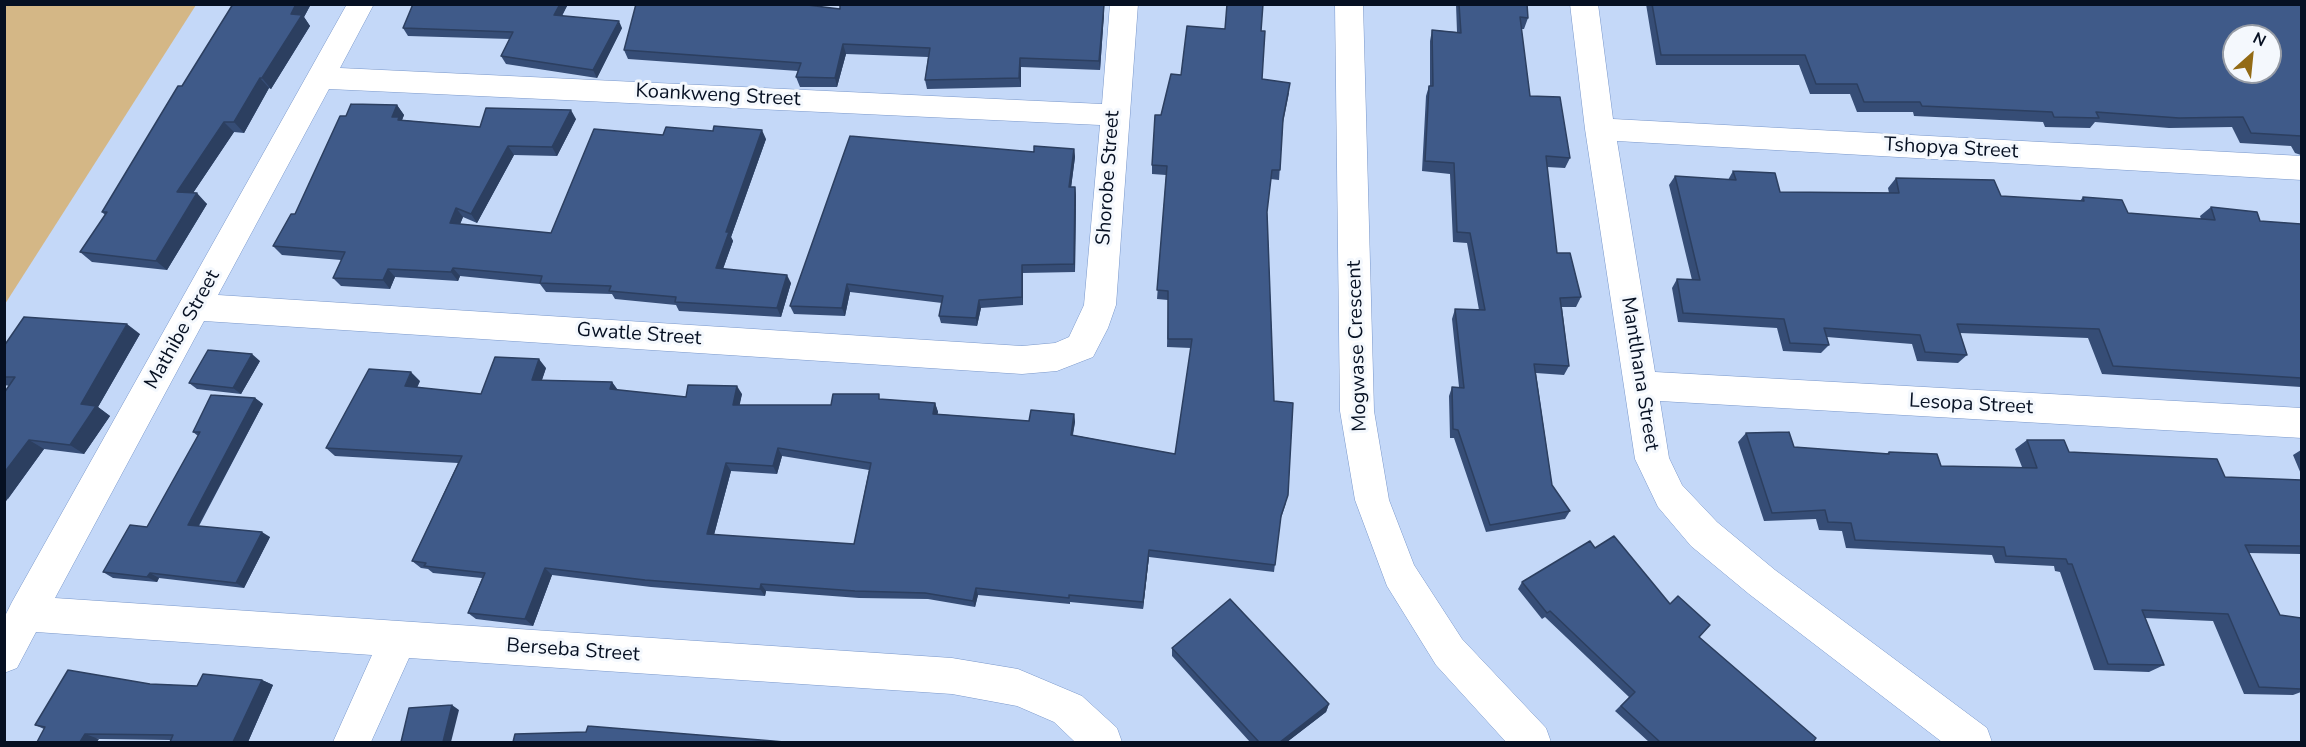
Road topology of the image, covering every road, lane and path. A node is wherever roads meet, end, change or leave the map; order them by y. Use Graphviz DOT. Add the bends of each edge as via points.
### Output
graph roads {
  1 [pos="361,4"];
  2 [pos="1124,4"];
  3 [pos="1349,4"];
  4 [pos="1584,4"];
  5 [pos="321,78"];
  6 [pos="1114,115"];
  7 [pos="1600,129"];
  8 [pos="2301,168"];
  9 [pos="196,307"];
  10 [pos="1081,347"];
  11 [pos="1641,386"];
  12 [pos="2301,423"];
  13 [pos="26,615"];
  14 [pos="398,639"];
  15 [pos="4,655"];
  16 [pos="352,742"];
  17 [pos="1103,742"];
  18 [pos="1532,742"];
  19 [pos="1973,742"];
  1 -- 5 [label="street, Mathibe Street"];
  2 -- 6 [label="street, Shorobe Street"];
  3 -- 18 [label="street, Mogwase Crescent" via="1357,411 1372,500 1400,574 1449,652"];
  4 -- 7 [label="street, Mantlhana Street"];
  5 -- 6 [label="street, Koankweng Street"];
  5 -- 9 [label="street, Mathibe Street"];
  6 -- 10 [label="street, Shorobe Street" via="1100,305"];
  7 -- 8 [label="street, Tshopya Street"];
  7 -- 11 [label="street, Mantlhana Street"];
  9 -- 10 [label="street, Gwatle Street" via="1022,360 1057,357"];
  9 -- 13 [label="street, Mathibe Street"];
  11 -- 12 [label="street, Lesopa Street"];
  11 -- 19 [label="street, Mantlhana Street" via="1652,459 1670,496 1704,534"];
  13 -- 14 [label="street, Berseba Street"];
  13 -- 15 [label="street, Mathibe Street"];
  14 -- 16 [label="street"];
  14 -- 17 [label="street, Berseba Street" via="952,676 1018,688 1068,709"];
}
